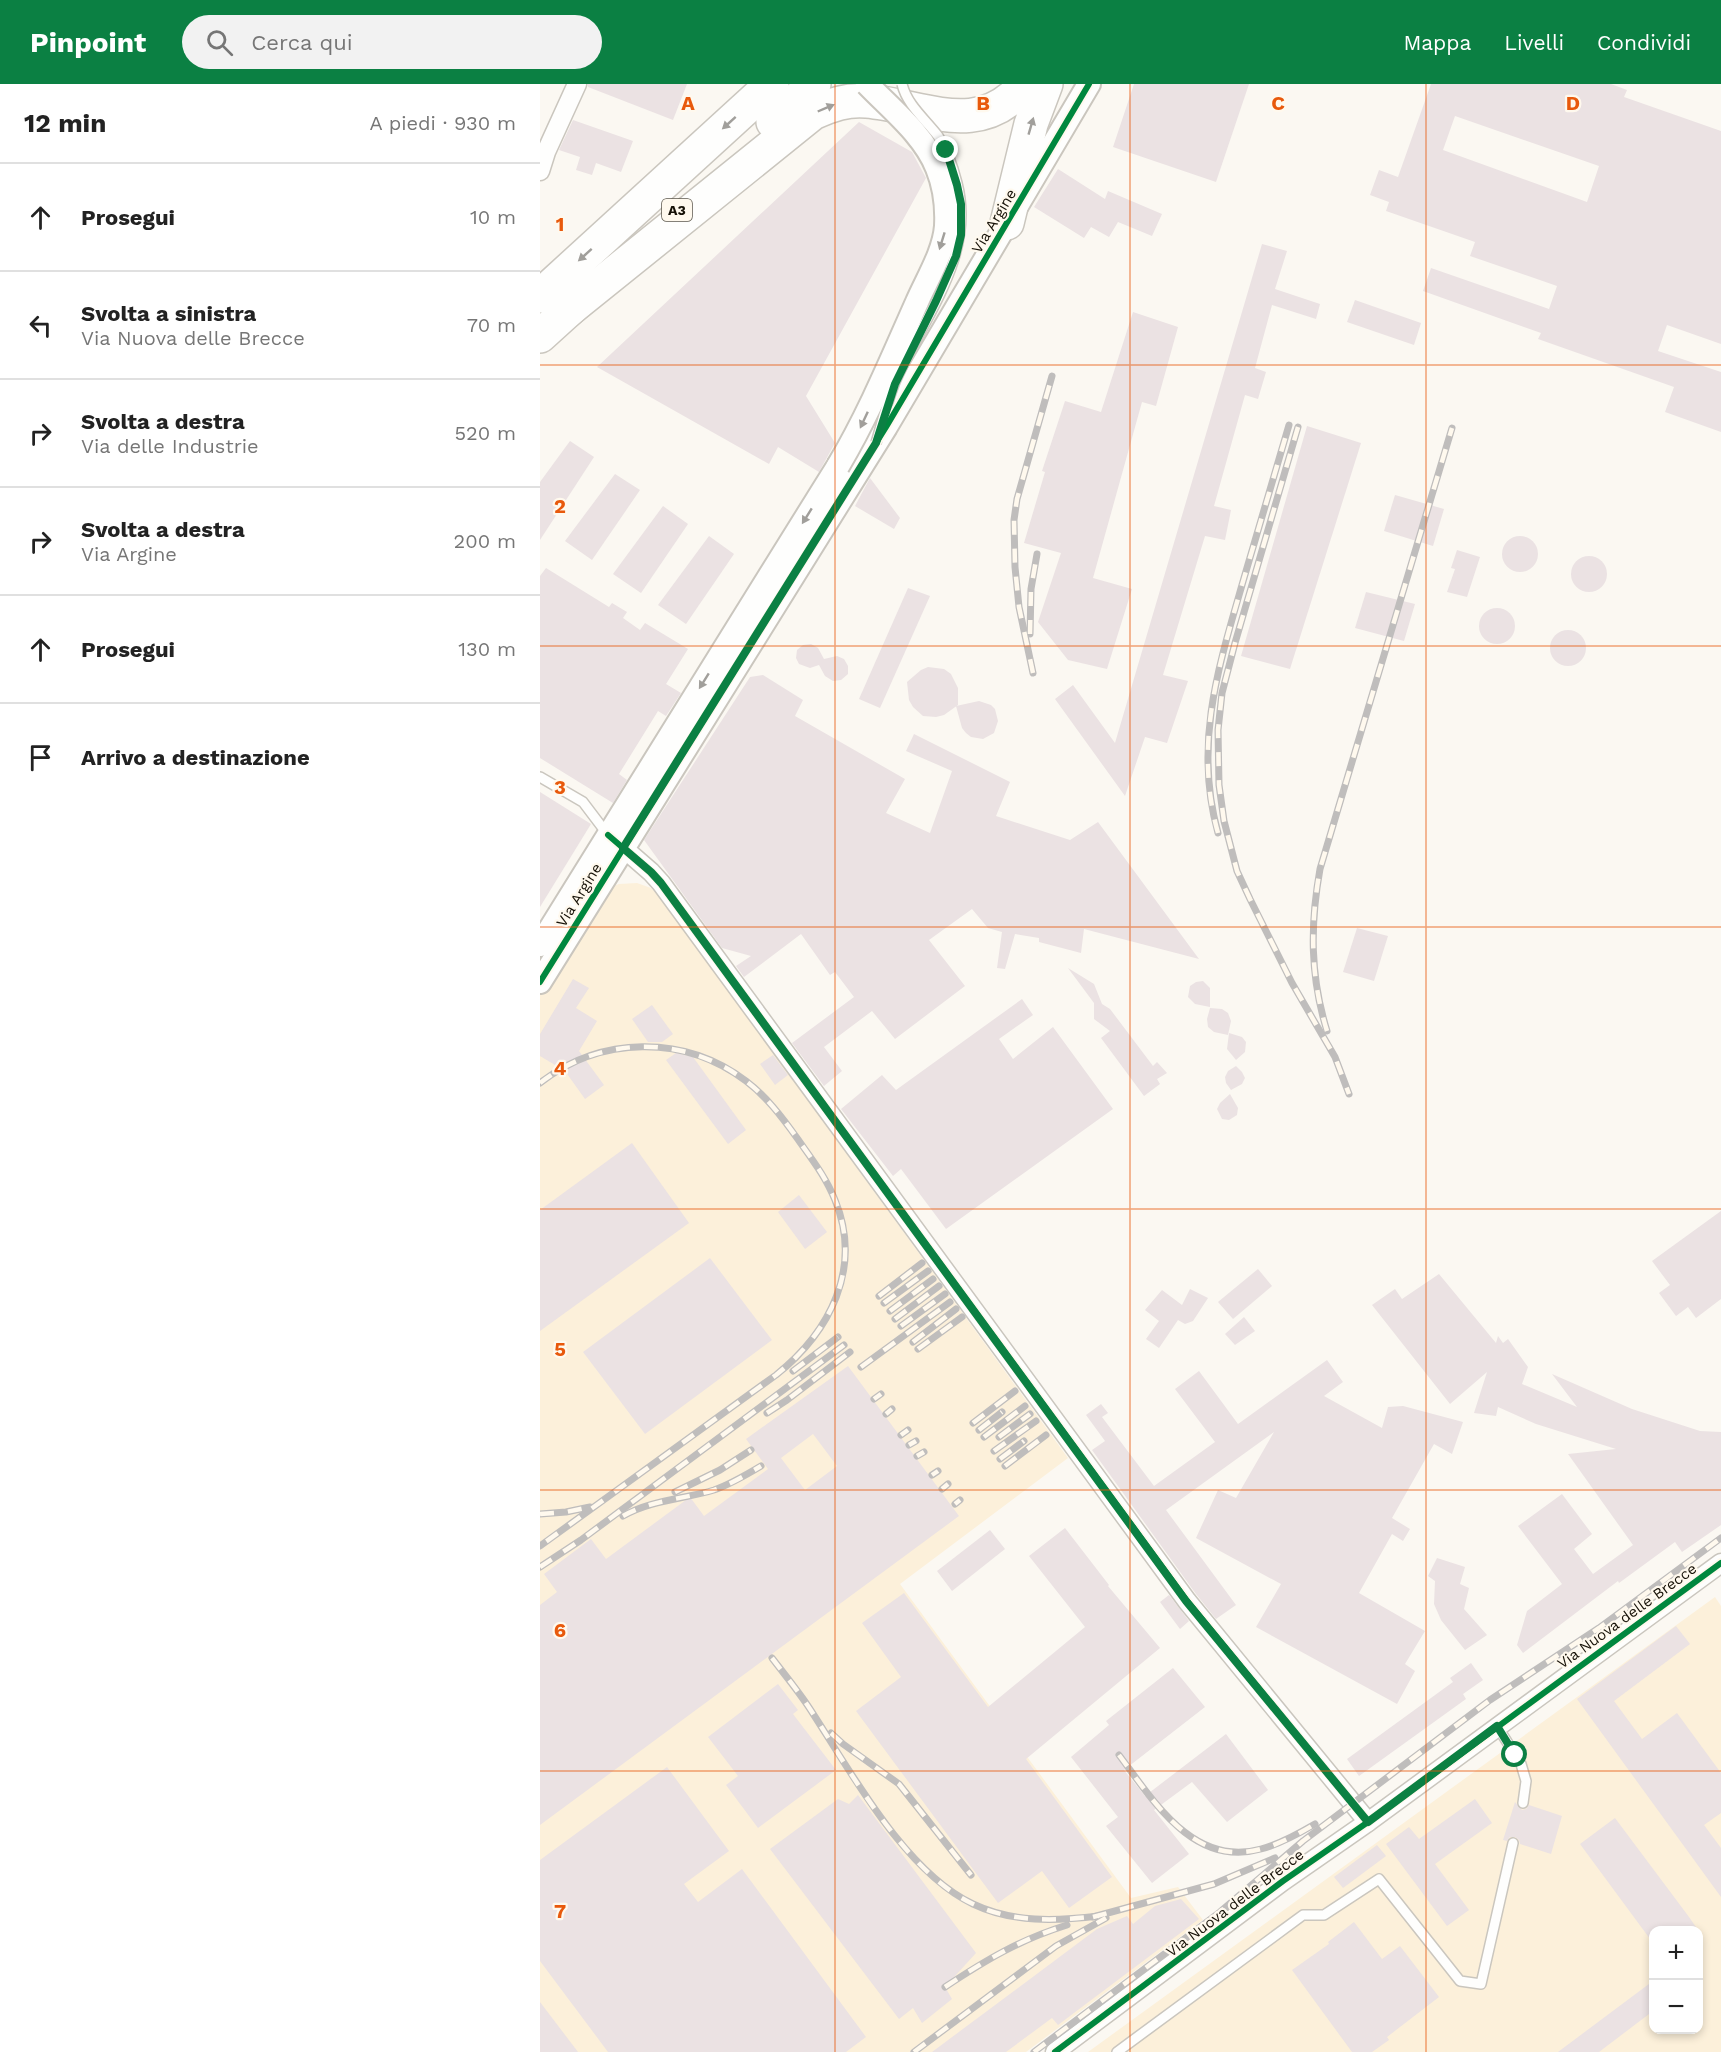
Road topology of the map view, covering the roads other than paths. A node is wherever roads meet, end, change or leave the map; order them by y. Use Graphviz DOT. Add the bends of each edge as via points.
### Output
graph roads {
  1 [pos="576,84"];
  2 [pos="772,84"];
  3 [pos="814,84"];
  4 [pos="867,84"];
  5 [pos="902,84"];
  6 [pos="1025,84"];
  7 [pos="1046,84"];
  8 [pos="1089,84"];
  9 [pos="540,171"];
  10 [pos="1007,223"];
  11 [pos="553,304"];
  12 [pos="540,336"];
  13 [pos="876,443"];
  14 [pos="540,777"];
  15 [pos="615,841"];
  16 [pos="540,945"];
  17 [pos="540,982"];
  18 [pos="1721,1563"];
  19 [pos="1497,1726"];
  20 [pos="1523,1803"];
  21 [pos="1368,1822"];
  22 [pos="1513,1843"];
  23 [pos="1055,2052"];
  24 [pos="1117,2052"];
  1 -- 9 [label="street"];
  2 -- 11 [label="highway, A3, one-way"];
  3 -- 11 [label="highway, A3"];
  4 -- 15 [label="street, Via Argine, one-way, bridge" via="931,155 945,199 946,227 936,259 860,428"];
  5 -- 13 [label="lane, bridge" via="907,98 946,150 961,204 961,235 956,256 895,384"];
  11 -- 6 [label="highway, one-way" via="813,113 838,103 866,101 969,116 989,112 1016,96"];
  10 -- 7 [label="highway, one-way" via="1031,124"];
  8 -- 10 [label="street, Via Argine"];
  10 -- 13 [label="street, Via Argine"];
  11 -- 12 [label="highway, A3"];
  13 -- 15 [label="street, Via Argine"];
  14 -- 15 [label="lane" via="583,802"];
  15 -- 16 [label="street, Via Argine"];
  15 -- 17 [label="street, Via Argine"];
  15 -- 21 [label="street" via="661,883 1186,1601"];
  18 -- 19 [label="street, Via Nuova delle Brecce"];
  19 -- 20 [label="lane" via="1521,1764 1526,1781"];
  19 -- 21 [label="street, Via Nuova delle Brecce"];
  21 -- 23 [label="street, Via Nuova delle Brecce"];
  22 -- 24 [label="lane" via="1481,1983 1461,1981 1379,1879 1324,1915 1302,1915"];
}
